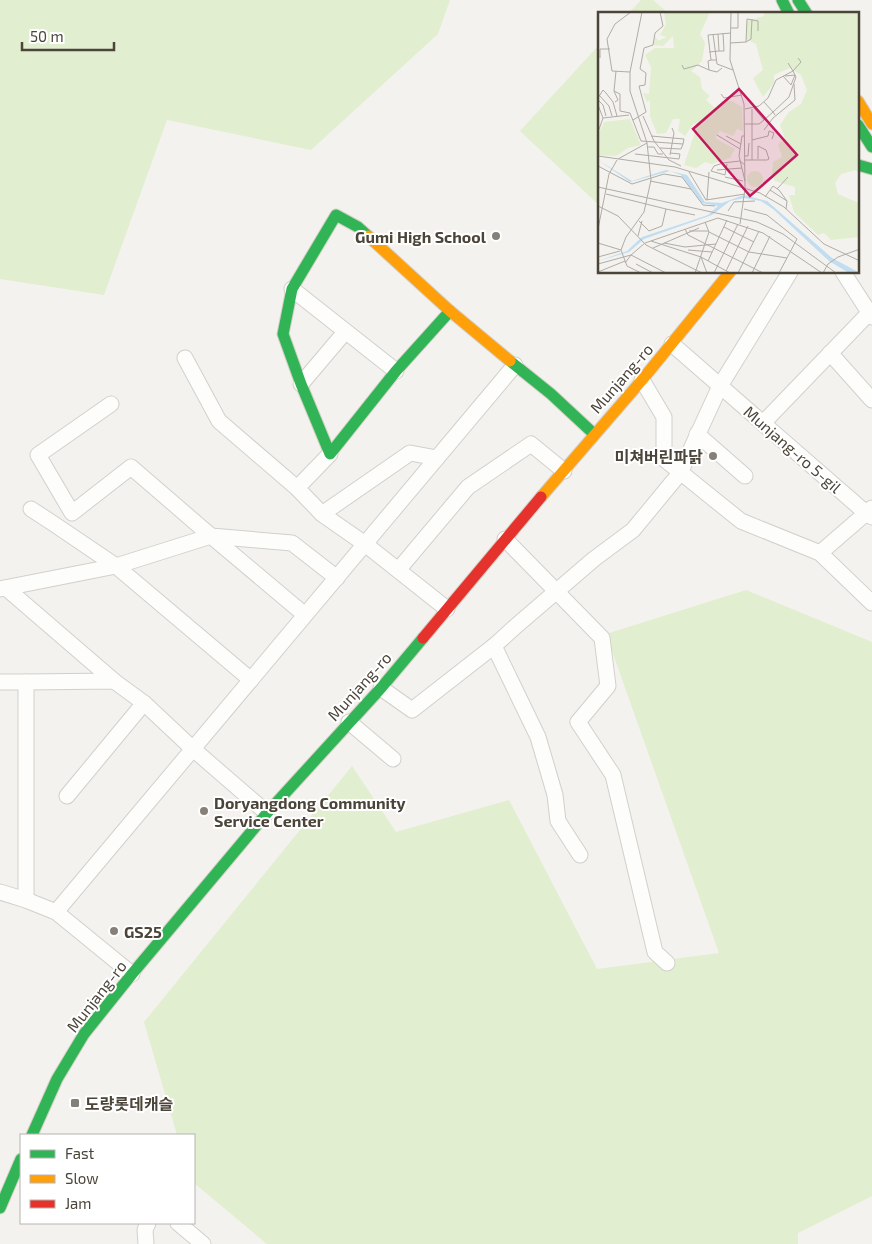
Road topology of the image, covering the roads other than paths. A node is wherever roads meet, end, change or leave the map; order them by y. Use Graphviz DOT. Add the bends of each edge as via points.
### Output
graph roads {
  1 [pos="782,0"];
  2 [pos="798,0"];
  3 [pos="789,12"];
  4 [pos="806,12"];
  5 [pos="864,116"];
  6 [pos="872,124"];
  7 [pos="872,147"];
  8 [pos="728,274"];
  9 [pos="789,274"];
  10 [pos="844,274"];
  11 [pos="292,288"];
  12 [pos="450,311"];
  13 [pos="871,313"];
  14 [pos="345,332"];
  15 [pos="672,344"];
  16 [pos="830,353"];
  17 [pos="185,358"];
  18 [pos="515,365"];
  19 [pos="396,371"];
  20 [pos="642,380"];
  21 [pos="301,384"];
  22 [pos="720,386"];
  23 [pos="872,400"];
  24 [pos="110,404"];
  25 [pos="763,423"];
  26 [pos="594,434"];
  27 [pos="698,434"];
  28 [pos="330,454"];
  29 [pos="438,458"];
  30 [pos="564,470"];
  31 [pos="680,473"];
  32 [pos="745,476"];
  33 [pos="297,488"];
  34 [pos="31,509"];
  35 [pos="870,512"];
  36 [pos="72,513"];
  37 [pos="322,514"];
  38 [pos="54,524"];
  39 [pos="211,536"];
  40 [pos="505,539"];
  41 [pos="365,544"];
  42 [pos="820,553"];
  43 [pos="116,566"];
  44 [pos="399,569"];
  45 [pos="337,578"];
  46 [pos="3,588"];
  47 [pos="556,590"];
  48 [pos="872,603"];
  49 [pos="447,610"];
  50 [pos="305,615"];
  51 [pos="494,646"];
  52 [pos="251,680"];
  53 [pos="0,682"];
  54 [pos="26,682"];
  55 [pos="114,682"];
  56 [pos="381,688"];
  57 [pos="144,703"];
  58 [pos="349,722"];
  59 [pos="193,749"];
  60 [pos="393,759"];
  61 [pos="67,796"];
  62 [pos="267,813"];
  63 [pos="580,855"];
  64 [pos="0,892"];
  65 [pos="26,900"];
  66 [pos="56,912"];
  67 [pos="667,962"];
  68 [pos="132,974"];
  69 [pos="32,1134"];
  70 [pos="20,1161"];
  71 [pos="0,1208"];
  72 [pos="148,1224"];
  73 [pos="179,1224"];
  74 [pos="146,1244"];
  75 [pos="203,1244"];
  1 -- 3 [label="street"];
  2 -- 4 [label="street"];
  5 -- 6 [label="street"];
  5 -- 7 [label="street"];
  8 -- 15 [label="street, Munjang-ro"];
  9 -- 22 [label="street"];
  10 -- 13 [label="street"];
  11 -- 12 [label="street" via="336,216 358,227"];
  11 -- 14 [label="street"];
  11 -- 21 [label="street" via="283,334"];
  12 -- 18 [label="street"];
  12 -- 19 [label="street"];
  13 -- 16 [label="street"];
  14 -- 19 [label="street"];
  14 -- 21 [label="street"];
  15 -- 20 [label="street, Munjang-ro"];
  15 -- 22 [label="street, Munjang-ro 5-gil"];
  16 -- 23 [label="street"];
  16 -- 25 [label="street"];
  17 -- 33 [label="street" via="220,421"];
  18 -- 26 [label="street"];
  18 -- 29 [label="street"];
  19 -- 28 [label="street"];
  20 -- 26 [label="street, Munjang-ro"];
  20 -- 31 [label="street" via="664,417 664,459"];
  21 -- 28 [label="street"];
  22 -- 25 [label="street, Munjang-ro 5-gil"];
  22 -- 27 [label="street"];
  24 -- 36 [label="street" via="38,455"];
  25 -- 35 [label="street, Munjang-ro 5-gil"];
  26 -- 30 [label="street, Munjang-ro"];
  27 -- 31 [label="street"];
  27 -- 32 [label="street"];
  28 -- 33 [label="street"];
  29 -- 37 [label="street" via="410,453"];
  29 -- 41 [label="street"];
  30 -- 40 [label="street, Munjang-ro"];
  30 -- 44 [label="street" via="531,444 468,487"];
  31 -- 42 [label="street" via="741,522"];
  31 -- 47 [label="street" via="633,530"];
  33 -- 37 [label="street"];
  34 -- 38 [label="street"];
  35 -- 42 [label="street"];
  36 -- 38 [label="street"];
  36 -- 39 [label="street" via="131,467"];
  37 -- 41 [label="street"];
  38 -- 43 [label="street"];
  39 -- 43 [label="street"];
  39 -- 45 [label="street" via="292,543"];
  39 -- 50 [label="street"];
  40 -- 47 [label="street"];
  40 -- 49 [label="street, Munjang-ro"];
  41 -- 44 [label="street"];
  41 -- 45 [label="street"];
  42 -- 48 [label="street"];
  43 -- 46 [label="street"];
  43 -- 52 [label="street"];
  44 -- 49 [label="street"];
  45 -- 50 [label="street"];
  46 -- 55 [label="street"];
  47 -- 51 [label="street"];
  47 -- 67 [label="street" via="602,638 608,686 578,722 613,775 655,952"];
  49 -- 56 [label="street, Munjang-ro"];
  50 -- 52 [label="street"];
  51 -- 56 [label="street" via="412,710"];
  51 -- 63 [label="street" via="538,737 555,796 558,821"];
  52 -- 59 [label="street"];
  53 -- 54 [label="street"];
  54 -- 55 [label="street"];
  54 -- 65 [label="street"];
  55 -- 57 [label="street"];
  56 -- 58 [label="street, Munjang-ro"];
  57 -- 59 [label="street"];
  57 -- 61 [label="street"];
  58 -- 60 [label="street"];
  58 -- 62 [label="street, Munjang-ro"];
  59 -- 62 [label="street"];
  59 -- 66 [label="street"];
  62 -- 68 [label="street, Munjang-ro"];
  64 -- 65 [label="street"];
  65 -- 66 [label="street"];
  66 -- 68 [label="street"];
  68 -- 69 [label="street, Munjang-ro" via="84,1034 57,1080"];
  70 -- 71 [label="street"];
  72 -- 74 [label="street"];
  73 -- 75 [label="street"];
}
